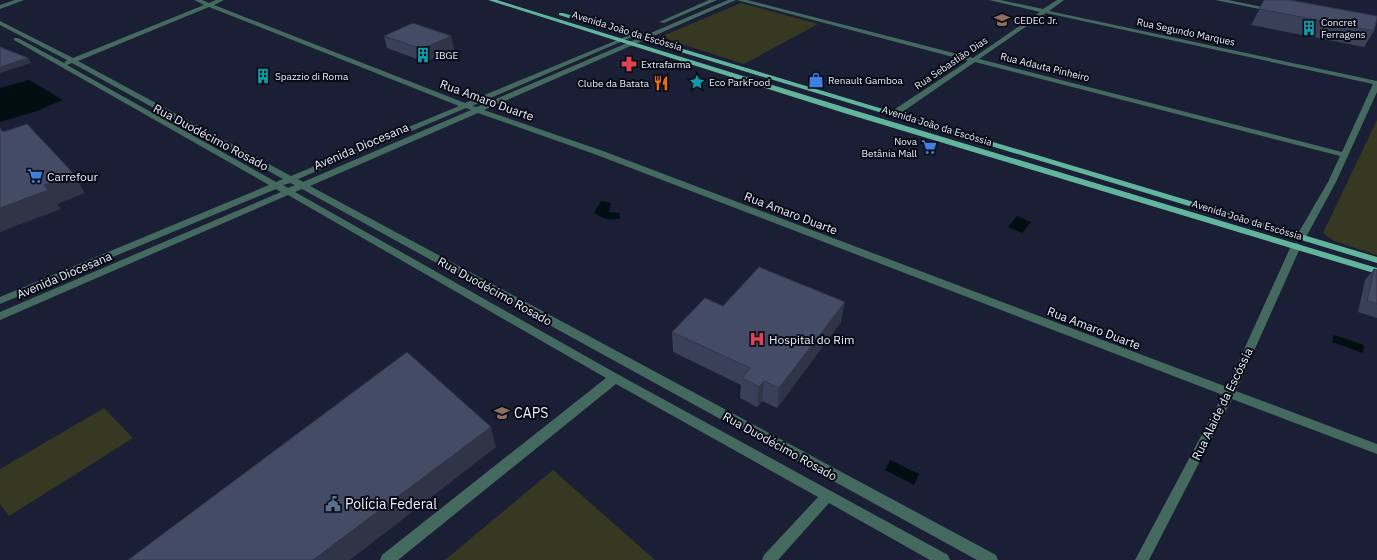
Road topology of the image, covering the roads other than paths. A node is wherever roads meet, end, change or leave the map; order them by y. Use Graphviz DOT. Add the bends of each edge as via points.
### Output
graph roads {
  1 [pos="21,0"];
  2 [pos="197,0"];
  3 [pos="221,0"];
  4 [pos="491,0"];
  5 [pos="513,0"];
  6 [pos="714,0"];
  7 [pos="733,0"];
  8 [pos="740,0"];
  9 [pos="992,0"];
  10 [pos="1061,0"];
  11 [pos="1218,0"];
  12 [pos="1235,2"];
  13 [pos="209,5"];
  14 [pos="0,7"];
  15 [pos="1280,11"];
  16 [pos="1044,12"];
  17 [pos="0,23"];
  18 [pos="656,25"];
  19 [pos="0,30"];
  20 [pos="642,35"];
  21 [pos="631,39"];
  22 [pos="621,40"];
  23 [pos="975,59"];
  24 [pos="72,61"];
  25 [pos="63,65"];
  26 [pos="1377,84"];
  27 [pos="466,106"];
  28 [pos="478,110"];
  29 [pos="892,115"];
  30 [pos="1345,155"];
  31 [pos="290,180"];
  32 [pos="276,185"];
  33 [pos="301,187"];
  34 [pos="288,193"];
  35 [pos="1299,241"];
  36 [pos="1377,260"];
  37 [pos="1377,271"];
  38 [pos="0,301"];
  39 [pos="0,316"];
  40 [pos="615,378"];
  41 [pos="1230,392"];
  42 [pos="1377,449"];
  43 [pos="828,495"];
  44 [pos="387,560"];
  45 [pos="770,560"];
  46 [pos="943,560"];
  47 [pos="991,560"];
  48 [pos="1142,560"];
  1 -- 14 [label="street"];
  2 -- 13 [label="street, Rua Amaro Duarte"];
  3 -- 13 [label="street"];
  4 -- 22 [label="main road, Avenida João da Escóssia"];
  5 -- 21 [label="main road, Avenida João da Escóssia"];
  6 -- 18 [label="street"];
  7 -- 20 [label="street, Avenida Diocesana"];
  8 -- 23 [label="street, Rua Adauta Pinheiro"];
  9 -- 16 [label="street, Rua Segundo Marques"];
  10 -- 16 [label="street, Rua Sebastião Dias"];
  11 -- 12 [label="street"];
  12 -- 15 [label="street"];
  13 -- 24 [label="street"];
  13 -- 27 [label="street, Rua Amaro Duarte"];
  16 -- 23 [label="street, Rua Sebastião Dias"];
  16 -- 26 [label="street, Rua Segundo Marques"];
  17 -- 24 [label="street, Rua Duodécimo Rosado"];
  19 -- 25 [label="street, Rua Duodécimo Rosado"];
  20 -- 21 [label="street, Avenida Diocesana"];
  20 -- 29 [label="main road, Avenida João da Escóssia"];
  21 -- 22 [label="main road, Avenida João da Escóssia"];
  21 -- 28 [label="street, Avenida Diocesana"];
  21 -- 35 [label="main road, Avenida João da Escóssia" via="847,111"];
  22 -- 27 [label="street, Avenida Diocesana"];
  23 -- 29 [label="street, Rua Sebastião Dias"];
  23 -- 30 [label="street, Rua Adauta Pinheiro"];
  24 -- 25 [label="street"];
  24 -- 31 [label="street, Rua Duodécimo Rosado"];
  25 -- 32 [label="street, Rua Duodécimo Rosado"];
  26 -- 30 [label="street, Rua Alaide da Escóssia"];
  27 -- 28 [label="street, Rua Amaro Duarte"];
  27 -- 31 [label="street, Avenida Diocesana"];
  28 -- 33 [label="street, Avenida Diocesana"];
  28 -- 41 [label="street, Rua Amaro Duarte" via="607,156"];
  29 -- 35 [label="main road, Avenida João da Escóssia"];
  30 -- 35 [label="street, Rua Alaide da Escóssia"];
  31 -- 32 [label="street, Avenida Diocesana"];
  31 -- 33 [label="street, Rua Duodécimo Rosado"];
  32 -- 34 [label="street, Rua Duodécimo Rosado"];
  32 -- 38 [label="street, Avenida Diocesana"];
  33 -- 34 [label="street, Avenida Diocesana"];
  33 -- 47 [label="street, Rua Duodécimo Rosado"];
  34 -- 39 [label="street, Avenida Diocesana"];
  34 -- 40 [label="street, Rua Duodécimo Rosado"];
  35 -- 36 [label="main road, Avenida João da Escóssia"];
  35 -- 37 [label="main road, Avenida João da Escóssia"];
  35 -- 41 [label="street, Rua Alaide da Escóssia"];
  40 -- 43 [label="street, Rua Duodécimo Rosado"];
  40 -- 44 [label="street"];
  41 -- 42 [label="street, Rua Amaro Duarte"];
  41 -- 48 [label="street, Rua Alaide da Escóssia"];
  43 -- 45 [label="street"];
  43 -- 46 [label="street, Rua Duodécimo Rosado"];
}
